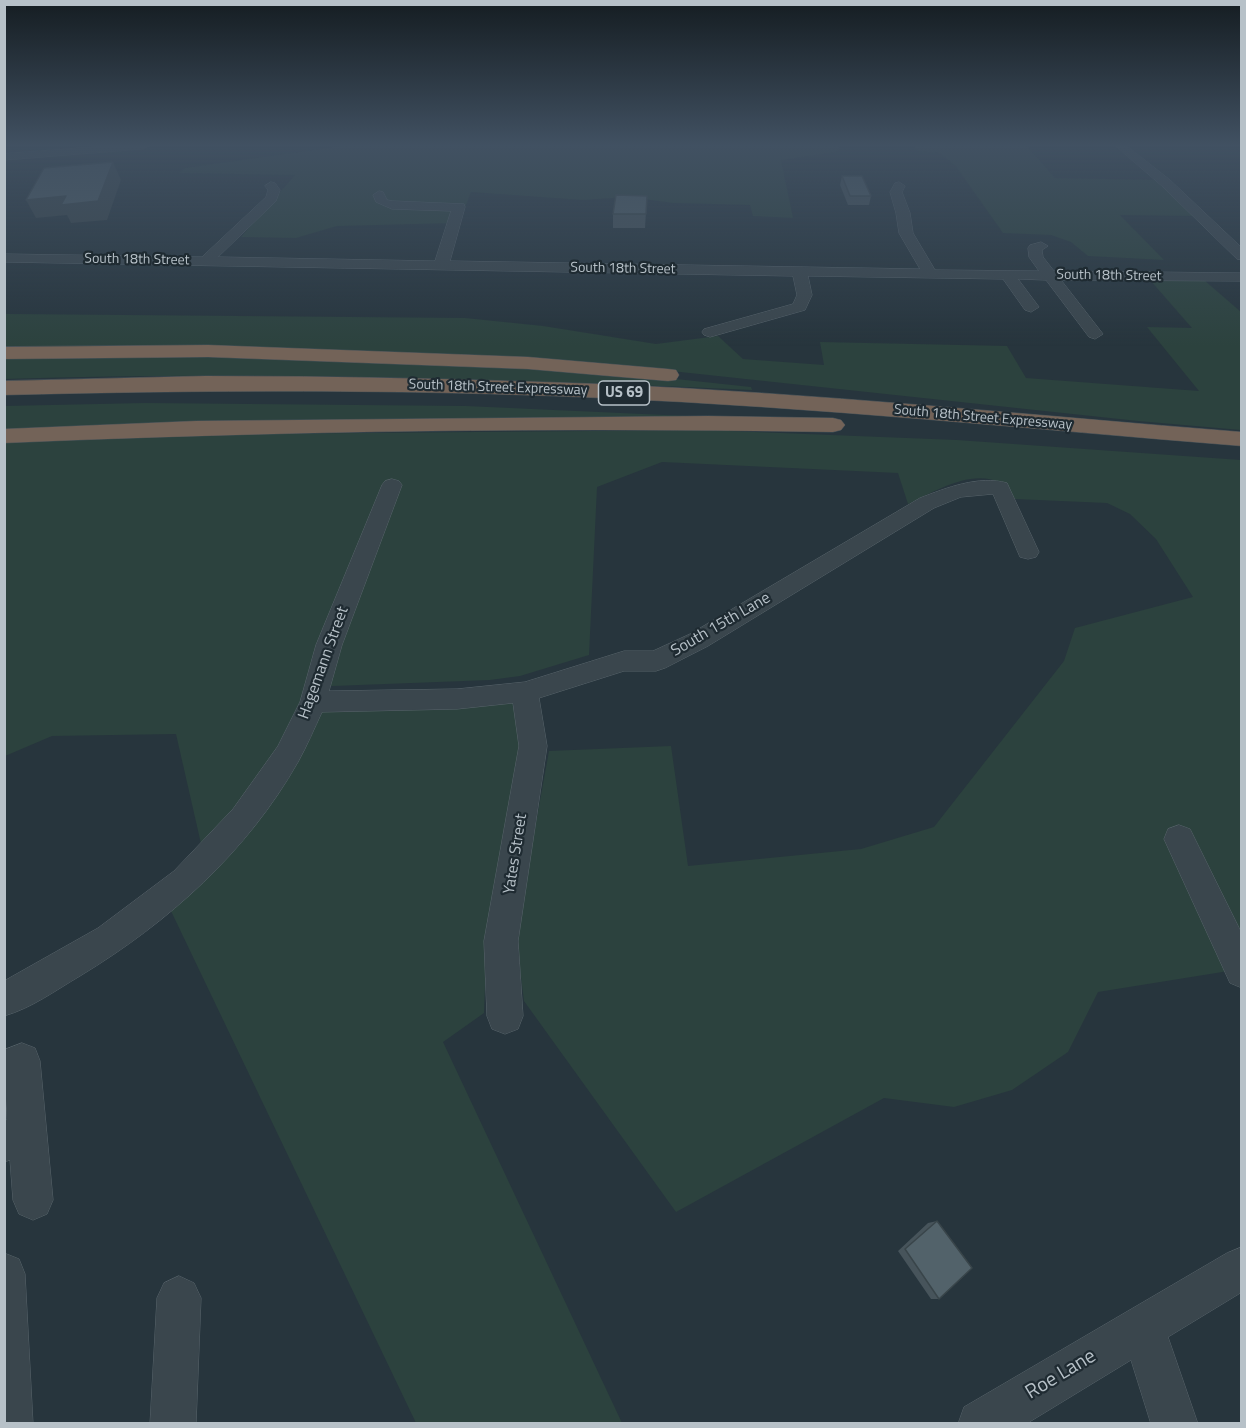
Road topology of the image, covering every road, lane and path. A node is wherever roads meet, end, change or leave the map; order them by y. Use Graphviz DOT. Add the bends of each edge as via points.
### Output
graph roads {
  1 [pos="257,213"];
  2 [pos="457,213"];
  3 [pos="903,213"];
  4 [pos="1197,213"];
  5 [pos="1041,246"];
  6 [pos="1242,256"];
  7 [pos="4,258"];
  8 [pos="207,260"];
  9 [pos="441,266"];
  10 [pos="800,272"];
  11 [pos="930,274"];
  12 [pos="1048,275"];
  13 [pos="1008,276"];
  14 [pos="1242,277"];
  15 [pos="1030,307"];
  16 [pos="710,332"];
  17 [pos="1095,334"];
  18 [pos="4,353"];
  19 [pos="4,388"];
  20 [pos="4,399"];
  21 [pos="1009,421"];
  22 [pos="896,423"];
  23 [pos="4,436"];
  24 [pos="1242,439"];
  25 [pos="1242,451"];
  26 [pos="392,485"];
  27 [pos="1028,552"];
  28 [pos="525,692"];
  29 [pos="313,702"];
  30 [pos="1179,839"];
  31 [pos="1242,971"];
  32 [pos="4,999"];
  33 [pos="505,1016"];
  34 [pos="4,1070"];
  35 [pos="16,1136"];
  36 [pos="33,1200"];
  37 [pos="1242,1268"];
  38 [pos="4,1274"];
  39 [pos="179,1298"];
  40 [pos="1142,1327"];
  41 [pos="10,1424"];
  42 [pos="173,1424"];
  43 [pos="981,1424"];
  44 [pos="1175,1424"];
  1 -- 8 [label="street"];
  2 -- 9 [label="street"];
  3 -- 11 [label="street" via="906,233"];
  4 -- 6 [label="street"];
  5 -- 12 [label="street" via="1034,253"];
  7 -- 8 [label="street, South 18th Street"];
  8 -- 9 [label="street, South 18th Street"];
  9 -- 10 [label="street, South 18th Street"];
  10 -- 11 [label="street, South 18th Street"];
  10 -- 16 [label="street" via="805,297 799,307"];
  11 -- 13 [label="street, South 18th Street"];
  12 -- 13 [label="street, South 18th Street"];
  12 -- 14 [label="street, South 18th Street"];
  12 -- 17 [label="street"];
  13 -- 15 [label="street"];
  18 -- 21 [label="highway" via="208,351 620,369 874,399"];
  19 -- 21 [label="highway, South 18th Street Expressway / US 69" via="330,383 591,391"];
  20 -- 22 [label="highway, South 18th Street Expressway / US 69" via="173,395 482,399 697,408"];
  21 -- 24 [label="highway, South 18th Street Expressway / US 69"];
  22 -- 23 [label="highway" via="196,428"];
  22 -- 25 [label="highway, South 18th Street Expressway / US 69"];
  26 -- 29 [label="street, Hagemann Street" via="329,645"];
  27 -- 28 [label="street, South 15th Lane" via="1000,487 957,491 927,503 699,640 656,661 624,661"];
  28 -- 29 [label="street, South 15th Lane" via="456,699"];
  28 -- 33 [label="street, Yates Street" via="533,746 501,941"];
  29 -- 32 [label="street, Hagemann Street" via="288,753 244,818 185,881 110,939"];
  30 -- 31 [label="street"];
  34 -- 35 [label="street" via="22,1061"];
  35 -- 36 [label="street"];
  37 -- 40 [label="street, Roe Lane"];
  38 -- 41 [label="street"];
  39 -- 42 [label="street"];
  40 -- 43 [label="street, Roe Lane"];
  40 -- 44 [label="street"];
}
